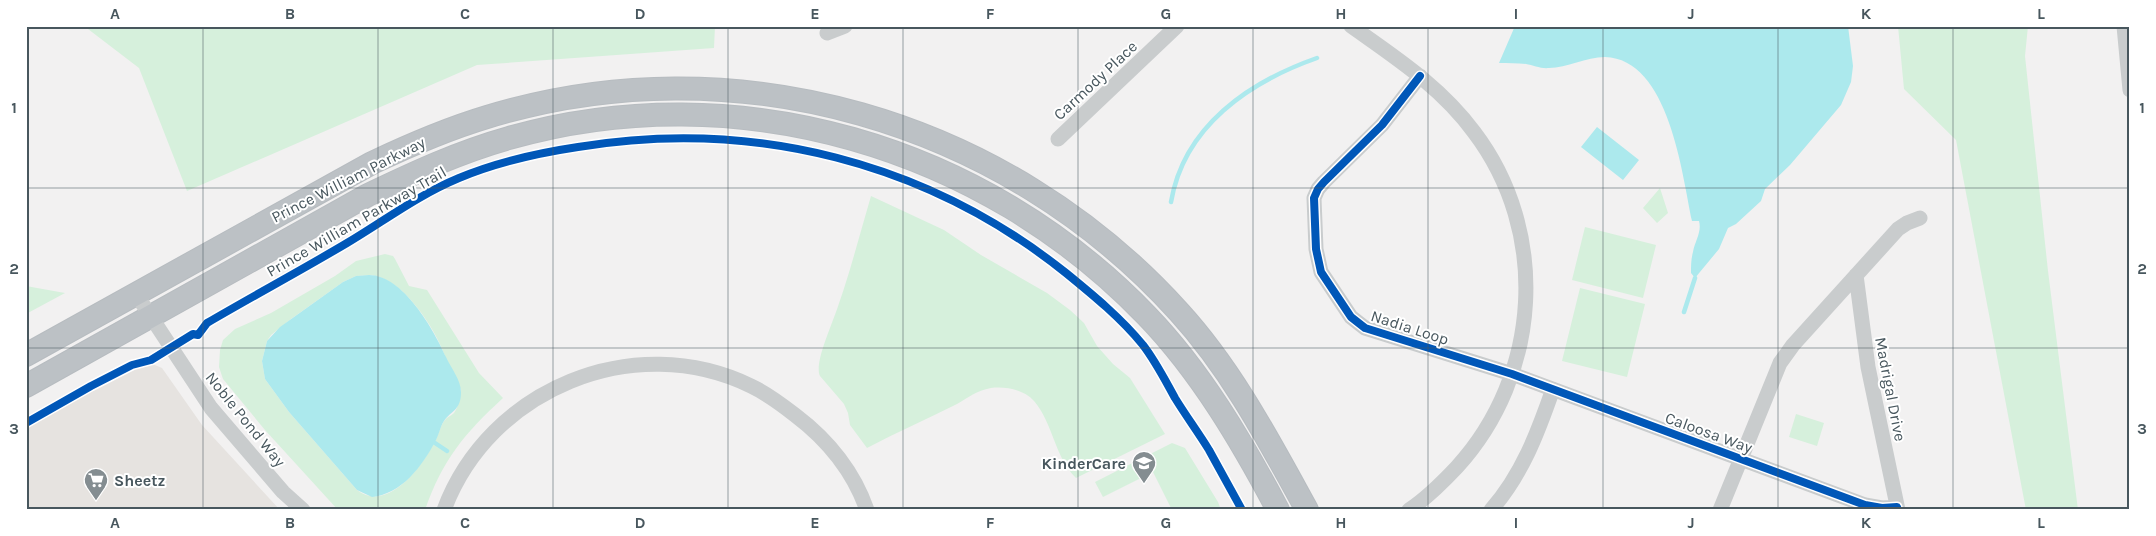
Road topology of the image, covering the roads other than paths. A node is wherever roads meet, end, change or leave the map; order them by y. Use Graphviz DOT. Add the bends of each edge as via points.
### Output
graph roads {
  1 [pos="845,26"];
  2 [pos="1177,26"];
  3 [pos="2124,26"];
  4 [pos="1352,27"];
  5 [pos="828,33"];
  6 [pos="1420,76"];
  7 [pos="2130,90"];
  8 [pos="1058,139"];
  9 [pos="1920,218"];
  10 [pos="1856,274"];
  11 [pos="136,294"];
  12 [pos="150,317"];
  13 [pos="26,355"];
  14 [pos="1512,374"];
  15 [pos="26,386"];
  16 [pos="1553,390"];
  17 [pos="1740,459"];
  18 [pos="1897,508"];
  19 [pos="303,510"];
  20 [pos="444,510"];
  21 [pos="867,510"];
  22 [pos="1278,510"];
  23 [pos="1307,510"];
  24 [pos="1409,510"];
  25 [pos="1491,510"];
  26 [pos="1720,510"];
  1 -- 5 [label="street"];
  2 -- 8 [label="street, Carmody Place"];
  3 -- 7 [label="street"];
  4 -- 6 [label="street"];
  6 -- 14 [label="street" via="1455,108 1475,133 1511,195 1525,250 1527,279 1526,314"];
  6 -- 14 [label="street, Nadia Loop" via="1382,124 1318,190 1314,205 1318,262 1325,280 1351,317 1365,328"];
  9 -- 10 [label="street" via="1898,229"];
  10 -- 17 [label="street" via="1780,363"];
  10 -- 18 [label="street, Madrigal Drive" via="1868,367"];
  11 -- 12 [label="street, Noble Pond Way"];
  11 -- 13 [label="highway, Prince William Parkway"];
  11 -- 23 [label="highway, Prince William Parkway" via="372,163 490,116 546,102 642,90 735,90 781,95 882,119 936,139 1011,176 1086,227 1148,280 1202,339 1250,410"];
  12 -- 15 [label="highway, Prince William Parkway"];
  12 -- 19 [label="street, Noble Pond Way" via="211,408"];
  12 -- 22 [label="highway, Prince William Parkway" via="368,195 424,168 510,138 562,126 645,116 746,118 786,123 860,140 929,164 1011,206 1087,260 1149,318 1173,346 1207,391"];
  14 -- 16 [label="street, Caloosa Way"];
  14 -- 24 [label="street" via="1501,402 1465,458 1431,493"];
  16 -- 17 [label="street, Caloosa Way"];
  16 -- 25 [label="street" via="1523,463"];
  17 -- 18 [label="street, Caloosa Way" via="1865,505"];
  17 -- 26 [label="street"];
  20 -- 21 [label="street" via="464,469 487,438 539,395 596,371 666,364 736,379 783,405 823,438 842,460"];
}
